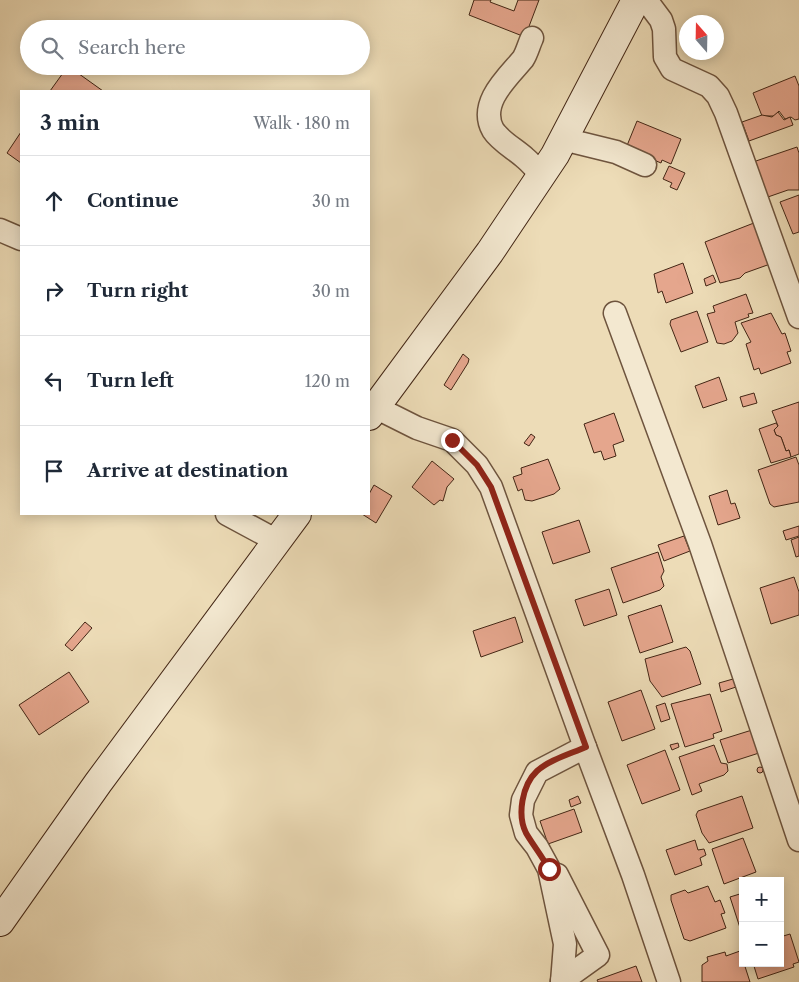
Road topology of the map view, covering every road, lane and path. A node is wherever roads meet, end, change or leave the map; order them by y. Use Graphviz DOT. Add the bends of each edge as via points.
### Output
graph roads {
  1 [pos="636,0"];
  2 [pos="646,0"];
  3 [pos="532,38"];
  4 [pos="564,139"];
  5 [pos="645,165"];
  6 [pos="542,175"];
  7 [pos="0,230"];
  8 [pos="20,239"];
  9 [pos="616,313"];
  10 [pos="799,317"];
  11 [pos="372,412"];
  12 [pos="229,515"];
  13 [pos="296,515"];
  14 [pos="277,541"];
  15 [pos="586,747"];
  16 [pos="799,840"];
  17 [pos="545,861"];
  18 [pos="0,922"];
  19 [pos="562,982"];
  20 [pos="669,982"];
  1 -- 4 [label="main road"];
  2 -- 10 [label="street" via="662,20 664,57 672,69 709,86 718,96"];
  3 -- 6 [label="street" via="524,58 493,96 489,115 492,129"];
  4 -- 5 [label="street" via="616,152"];
  4 -- 6 [label="main road"];
  6 -- 11 [label="main road" via="490,252"];
  7 -- 8 [label="street"];
  9 -- 16 [label="street" via="706,562"];
  11 -- 15 [label="street" via="452,440 477,465 491,487"];
  12 -- 14 [label="street"];
  13 -- 14 [label="main road"];
  14 -- 18 [label="main road"];
  15 -- 17 [label="street" via="537,772 522,800 521,815 526,833"];
  15 -- 20 [label="street"];
  17 -- 19 [label="street" via="565,944"];
  17 -- 19 [label="street" via="555,870 598,955"];
}
